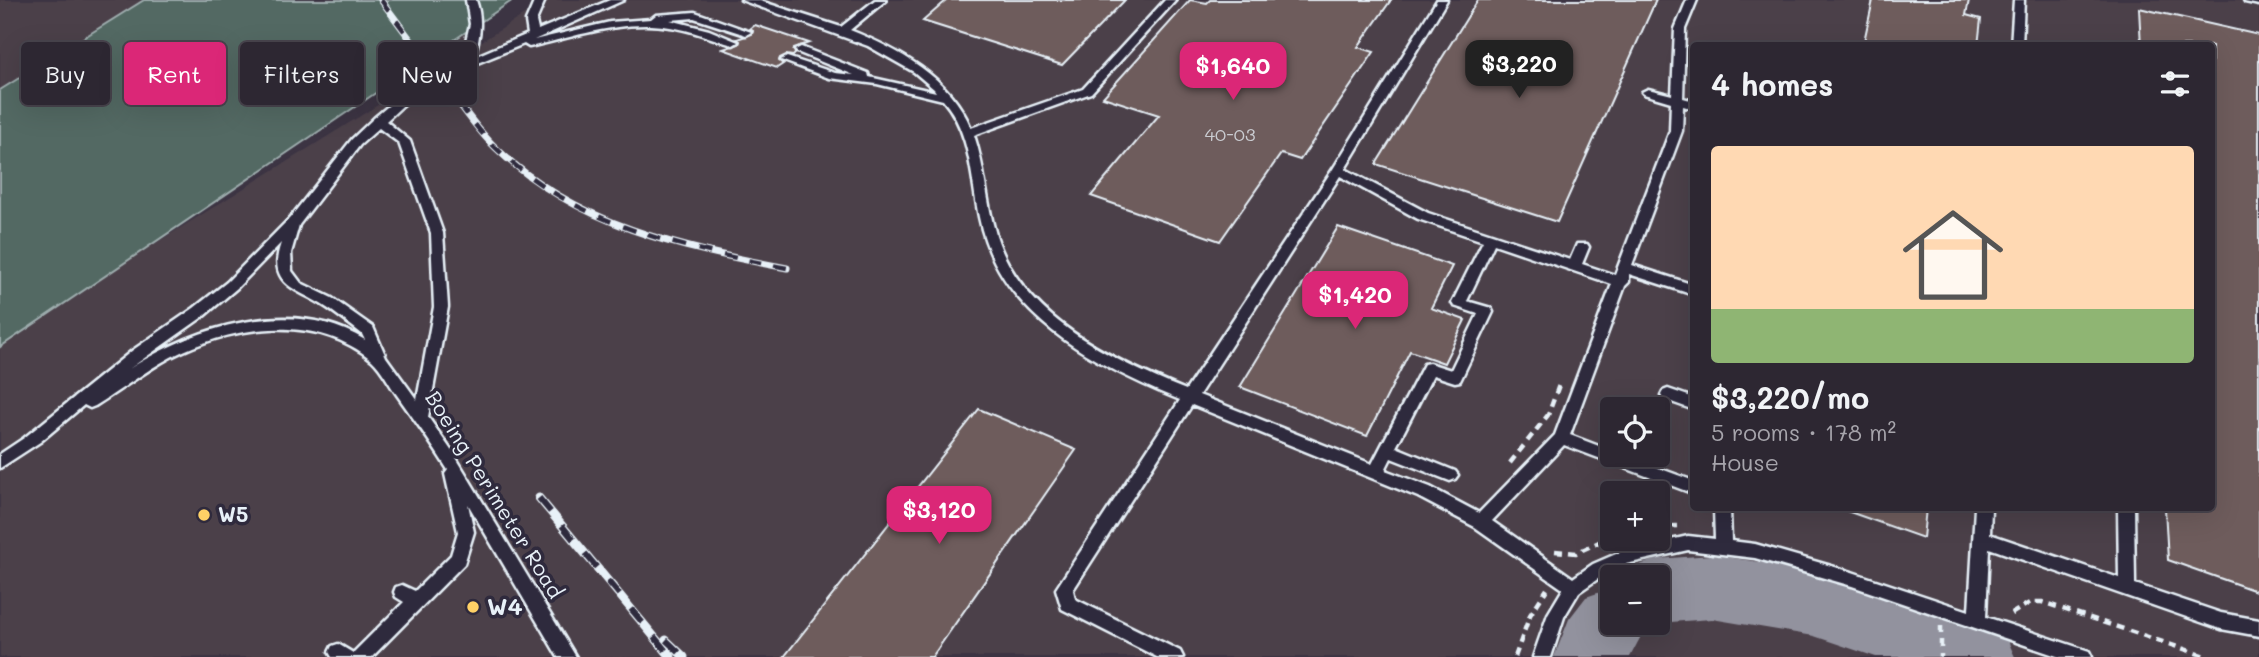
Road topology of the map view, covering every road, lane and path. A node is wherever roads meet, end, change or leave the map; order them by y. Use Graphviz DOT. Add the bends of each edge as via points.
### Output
graph roads {
  1 [pos="471,0"];
  2 [pos="540,0"];
  3 [pos="619,0"];
  4 [pos="746,0"];
  5 [pos="881,0"];
  6 [pos="1171,0"];
  7 [pos="1442,0"];
  8 [pos="1692,0"];
  9 [pos="2003,0"];
  10 [pos="2249,0"];
  11 [pos="2019,2"];
  12 [pos="2259,2"];
  13 [pos="623,24"];
  14 [pos="746,32"];
  15 [pos="842,32"];
  16 [pos="534,35"];
  17 [pos="473,42"];
  18 [pos="733,42"];
  19 [pos="2016,42"];
  20 [pos="801,50"];
  21 [pos="490,53"];
  22 [pos="477,59"];
  23 [pos="787,61"];
  24 [pos="877,81"];
  25 [pos="1648,92"];
  26 [pos="948,98"];
  27 [pos="1678,101"];
  28 [pos="1690,104"];
  29 [pos="396,105"];
  30 [pos="378,121"];
  31 [pos="968,133"];
  32 [pos="1338,170"];
  33 [pos="295,221"];
  34 [pos="1491,238"];
  35 [pos="1582,247"];
  36 [pos="1574,266"];
  37 [pos="1625,275"];
  38 [pos="1690,289"];
  39 [pos="380,359"];
  40 [pos="1563,376"];
  41 [pos="1668,395"];
  42 [pos="1190,398"];
  43 [pos="1690,403"];
  44 [pos="421,417"];
  45 [pos="1562,438"];
  46 [pos="29,442"];
  47 [pos="1388,450"];
  48 [pos="450,460"];
  49 [pos="0,462"];
  50 [pos="1509,464"];
  51 [pos="1376,472"];
  52 [pos="1450,475"];
  53 [pos="1690,486"];
  54 [pos="1722,511"];
  55 [pos="1983,511"];
  56 [pos="2126,511"];
  57 [pos="1481,522"];
  58 [pos="1981,538"];
  59 [pos="1600,542"];
  60 [pos="1544,548"];
  61 [pos="1723,548"];
  62 [pos="1573,587"];
  63 [pos="2127,588"];
  64 [pos="402,592"];
  65 [pos="418,601"];
  66 [pos="1977,621"];
  67 [pos="2259,628"];
  68 [pos="360,657"];
  69 [pos="567,657"];
  70 [pos="1174,657"];
  71 [pos="1542,657"];
  72 [pos="2083,657"];
  1 -- 17 [label="lane"];
  2 -- 16 [label="lane" via="531,21"];
  3 -- 16 [label="lane, Boeing Perimeter Road"];
  4 -- 15 [label="lane"];
  5 -- 15 [label="lane"];
  6 -- 31 [label="lane" via="1087,91"];
  7 -- 32 [label="lane"];
  8 -- 27 [label="lane" via="1680,29"];
  9 -- 11 [label="lane"];
  10 -- 12 [label="lane"];
  11 -- 19 [label="lane"];
  13 -- 14 [label="lane" via="695,15"];
  13 -- 18 [label="lane" via="659,22"];
  13 -- 21 [label="lane"];
  15 -- 26 [label="lane" via="899,56"];
  16 -- 21 [label="lane, Boeing Perimeter Road"];
  20 -- 24 [label="lane"];
  21 -- 22 [label="lane, Boeing Perimeter Road"];
  23 -- 24 [label="lane" via="833,76"];
  24 -- 26 [label="lane"];
  25 -- 27 [label="lane"];
  26 -- 31 [label="lane"];
  27 -- 28 [label="lane"];
  27 -- 37 [label="lane" via="1676,131"];
  29 -- 30 [label="lane, Boeing Perimeter Road"];
  30 -- 33 [label="lane, Boeing Perimeter Road" via="356,142"];
  30 -- 44 [label="lane" via="404,141 437,233 441,307"];
  31 -- 42 [label="lane" via="989,236 1003,268 1033,305 1055,328 1096,355"];
  32 -- 34 [label="lane" via="1423,216"];
  32 -- 42 [label="lane"];
  33 -- 39 [label="lane, Boeing Perimeter Road" via="284,253 285,272 296,286 327,301 368,331"];
  33 -- 46 [label="lane, Boeing Perimeter Road" via="224,291"];
  34 -- 36 [label="lane"];
  34 -- 47 [label="lane" via="1460,303 1486,312 1455,377 1429,368"];
  35 -- 36 [label="lane"];
  36 -- 37 [label="lane"];
  37 -- 38 [label="lane"];
  37 -- 45 [label="lane"];
  39 -- 44 [label="lane, Boeing Perimeter Road"];
  39 -- 46 [label="lane, Boeing Perimeter Road" via="353,340 312,325 267,323 219,333 167,353"];
  40 -- 50 [label="path" via="1548,415"];
  41 -- 43 [label="lane"];
  42 -- 51 [label="lane"];
  42 -- 70 [label="lane" via="1064,589 1068,604"];
  44 -- 48 [label="lane, Boeing Perimeter Road"];
  45 -- 53 [label="lane"];
  45 -- 57 [label="lane"];
  46 -- 49 [label="lane, Boeing Perimeter Road"];
  47 -- 51 [label="lane"];
  47 -- 52 [label="lane"];
  48 -- 65 [label="lane" via="466,532 463,546 458,559"];
  48 -- 69 [label="lane, Boeing Perimeter Road"];
  51 -- 57 [label="lane"];
  54 -- 61 [label="lane"];
  55 -- 58 [label="lane"];
  56 -- 63 [label="lane"];
  57 -- 62 [label="lane"];
  58 -- 63 [label="lane"];
  58 -- 66 [label="lane"];
  59 -- 60 [label="path" via="1576,553"];
  61 -- 62 [label="lane" via="1688,543 1623,558"];
  61 -- 66 [label="lane" via="1755,551"];
  62 -- 71 [label="lane" via="1556,614"];
  63 -- 67 [label="lane" via="2221,621"];
  64 -- 65 [label="lane"];
  65 -- 68 [label="lane"];
  66 -- 72 [label="lane"];
}
